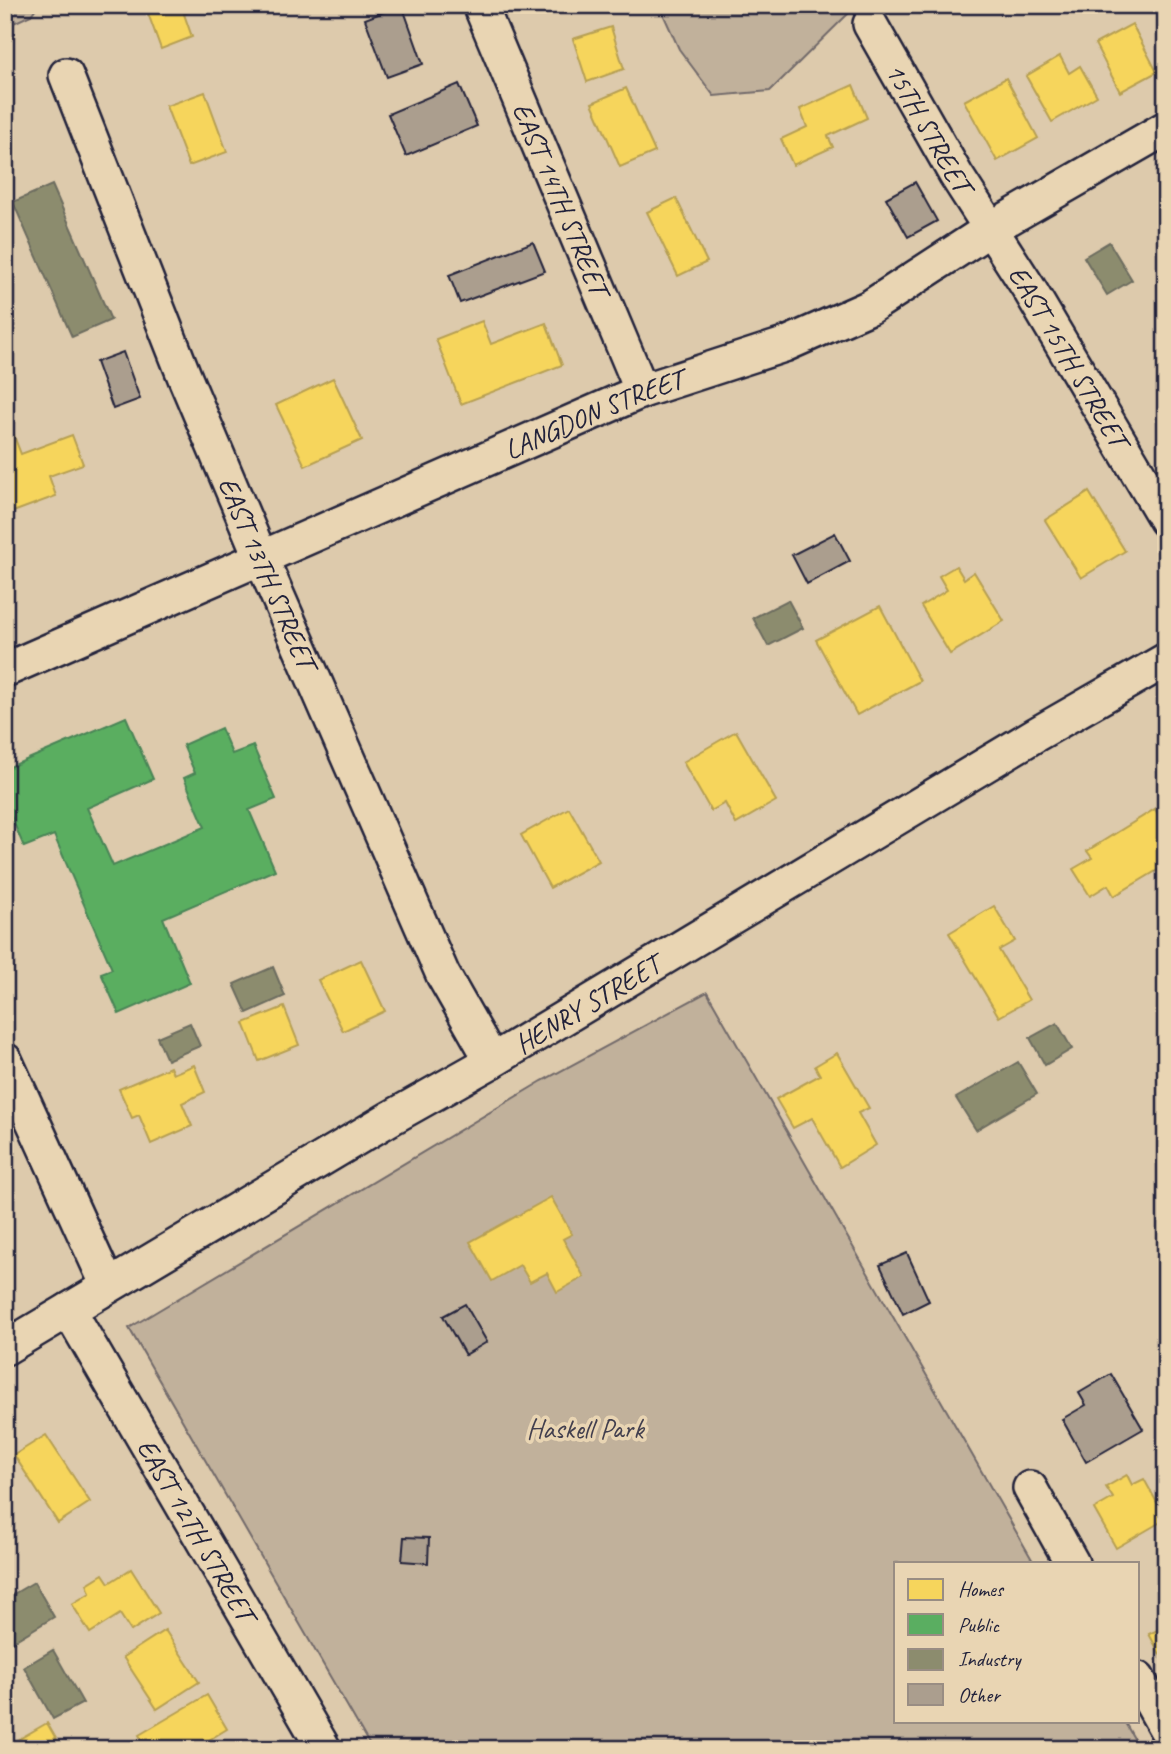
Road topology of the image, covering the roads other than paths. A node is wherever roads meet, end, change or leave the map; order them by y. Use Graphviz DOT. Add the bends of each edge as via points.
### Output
graph roads {
  1 [pos="480,5"];
  2 [pos="870,24"];
  3 [pos="66,75"];
  4 [pos="1166,128"];
  5 [pos="990,229"];
  6 [pos="642,391"];
  7 [pos="1166,520"];
  8 [pos="261,558"];
  9 [pos="1166,660"];
  10 [pos="5,670"];
  11 [pos="5,1060"];
  12 [pos="492,1061"];
  13 [pos="108,1286"];
  14 [pos="69,1310"];
  15 [pos="5,1348"];
  16 [pos="1030,1488"];
  17 [pos="1071,1562"];
  18 [pos="1140,1683"];
  19 [pos="1166,1729"];
  20 [pos="324,1749"];
  1 -- 6 [label="street, EAST 14TH STREET"];
  2 -- 5 [label="street, 15TH STREET"];
  3 -- 8 [label="street, EAST 13TH STREET"];
  4 -- 5 [label="street, LANGDON STREET"];
  5 -- 6 [label="street, LANGDON STREET" via="870,307 784,345"];
  5 -- 7 [label="street, EAST 15TH STREET"];
  6 -- 8 [label="street, LANGDON STREET"];
  8 -- 10 [label="street, LANGDON STREET"];
  8 -- 12 [label="street, EAST 13TH STREET" via="443,975"];
  9 -- 12 [label="street, HENRY STREET"];
  11 -- 13 [label="street"];
  12 -- 13 [label="street, HENRY STREET"];
  13 -- 14 [label="street, HENRY STREET"];
  14 -- 15 [label="street, HENRY STREET"];
  14 -- 20 [label="street, EAST 12TH STREET"];
  16 -- 17 [label="street"];
  18 -- 19 [label="street"];
}
